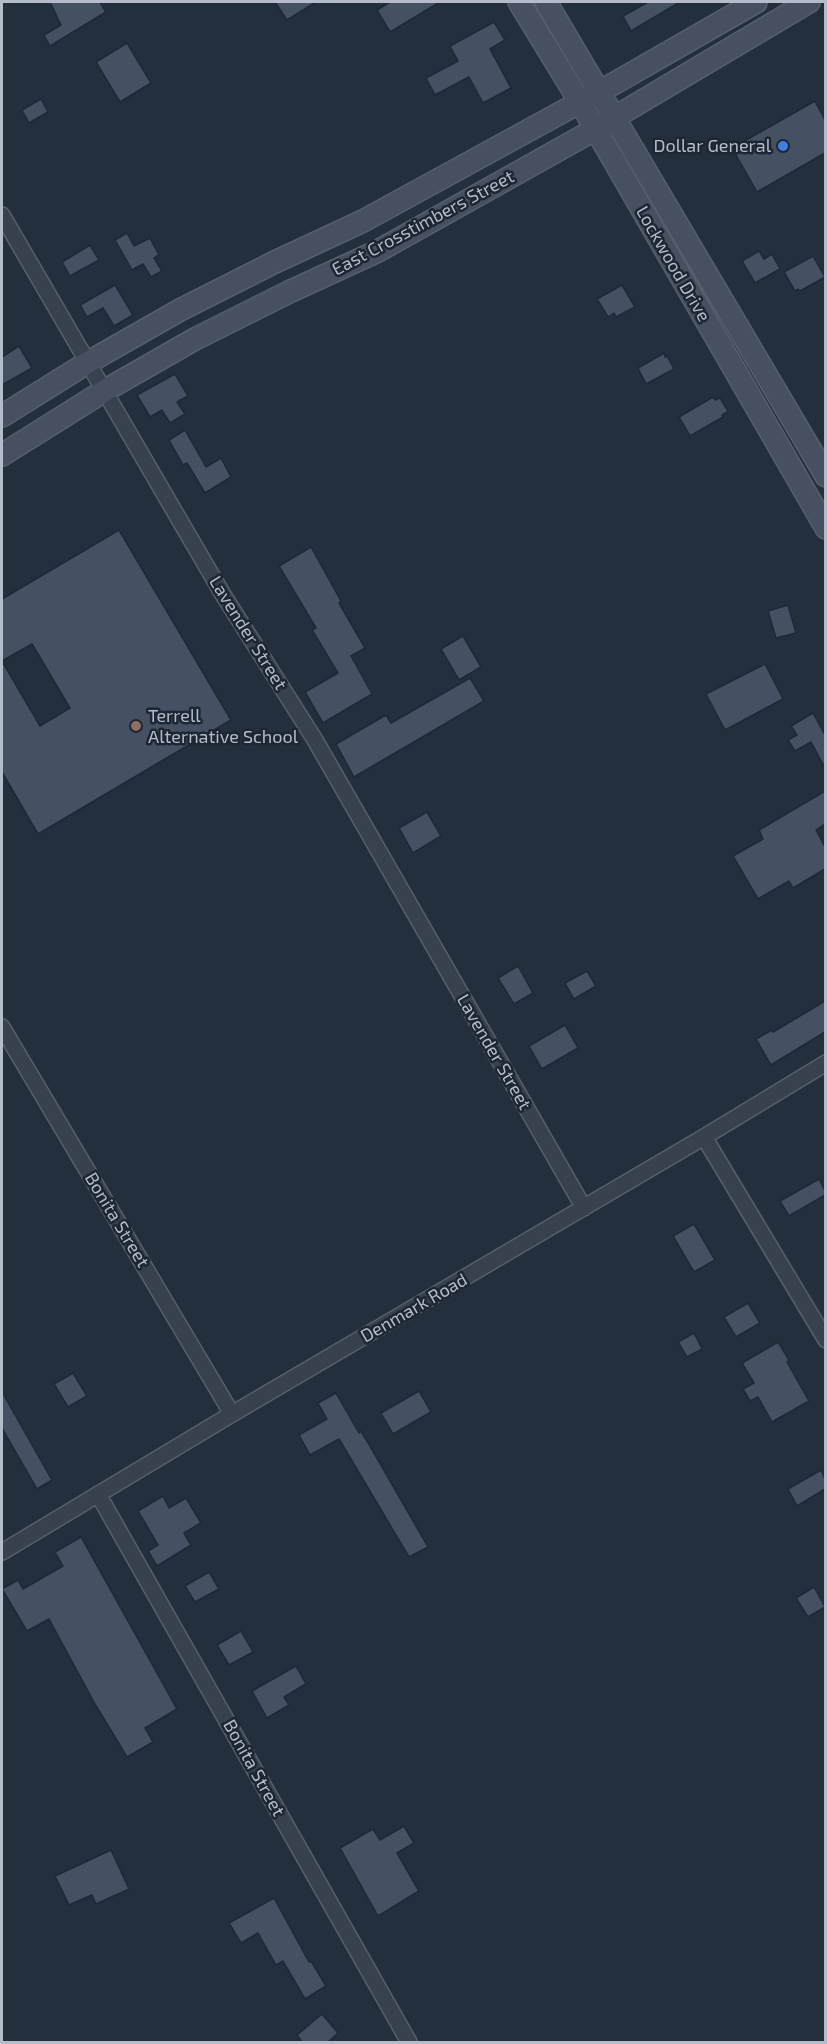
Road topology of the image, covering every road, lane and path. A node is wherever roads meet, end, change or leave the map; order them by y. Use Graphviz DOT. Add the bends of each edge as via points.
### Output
graph roads {
  1 [pos="519,2"];
  2 [pos="546,2"];
  3 [pos="756,2"];
  4 [pos="809,2"];
  5 [pos="599,92"];
  6 [pos="580,102"];
  7 [pos="614,119"];
  8 [pos="595,130"];
  9 [pos="2,215"];
  10 [pos="340,232"];
  11 [pos="352,263"];
  12 [pos="87,363"];
  13 [pos="767,376"];
  14 [pos="745,390"];
  15 [pos="104,391"];
  16 [pos="2,416"];
  17 [pos="2,455"];
  18 [pos="825,476"];
  19 [pos="825,528"];
  20 [pos="2,1027"];
  21 [pos="825,1063"];
  22 [pos="705,1137"];
  23 [pos="584,1208"];
  24 [pos="825,1340"];
  25 [pos="232,1414"];
  26 [pos="98,1494"];
  27 [pos="2,1552"];
  28 [pos="409,2043"];
  1 -- 6 [label="main road, Lockwood Drive"];
  2 -- 5 [label="main road, Lockwood Drive"];
  3 -- 5 [label="main road, East Crosstimbers Street"];
  4 -- 7 [label="main road, East Crosstimbers Street"];
  5 -- 6 [label="main road, East Crosstimbers Street"];
  5 -- 7 [label="main road, Lockwood Drive"];
  6 -- 8 [label="main road, Lockwood Drive"];
  6 -- 10 [label="main road, East Crosstimbers Street"];
  7 -- 8 [label="main road, East Crosstimbers Street"];
  7 -- 13 [label="main road, Lockwood Drive"];
  8 -- 11 [label="main road, East Crosstimbers Street"];
  8 -- 14 [label="main road, Lockwood Drive"];
  9 -- 12 [label="street, Lavender Street"];
  10 -- 11 [label="main road"];
  10 -- 12 [label="main road, East Crosstimbers Street" via="180,310"];
  11 -- 15 [label="main road, East Crosstimbers Street" via="195,339"];
  12 -- 15 [label="street, Lavender Street"];
  12 -- 16 [label="main road, East Crosstimbers Street"];
  13 -- 14 [label="main road"];
  13 -- 18 [label="main road, Lockwood Drive"];
  14 -- 19 [label="main road, Lockwood Drive"];
  15 -- 17 [label="main road, East Crosstimbers Street"];
  15 -- 23 [label="street, Lavender Street" via="222,593 315,740"];
  20 -- 25 [label="street, Bonita Street"];
  21 -- 22 [label="street, Denmark Road"];
  22 -- 23 [label="street, Denmark Road"];
  22 -- 24 [label="street"];
  23 -- 25 [label="street, Denmark Road"];
  25 -- 26 [label="street, Denmark Road"];
  26 -- 27 [label="street, Denmark Road"];
  26 -- 28 [label="street, Bonita Street"];
}
